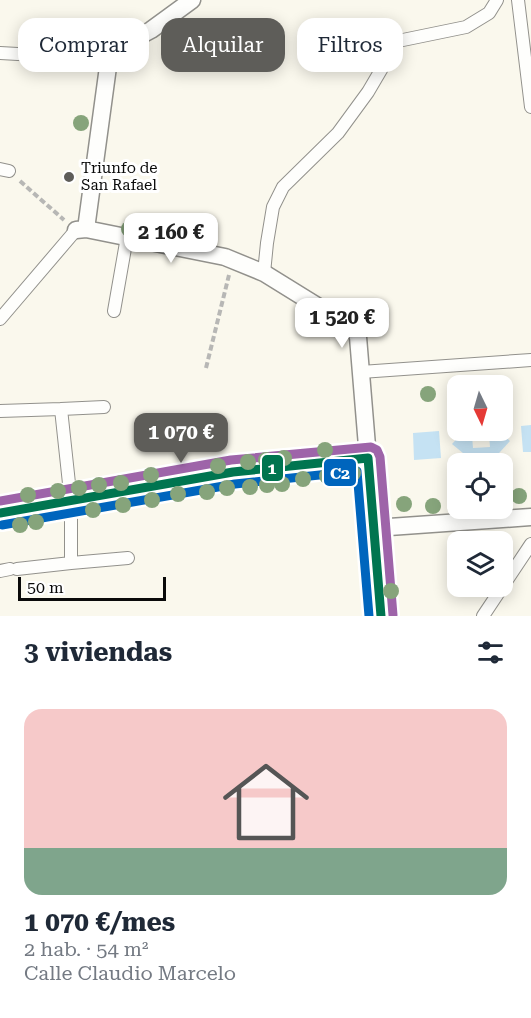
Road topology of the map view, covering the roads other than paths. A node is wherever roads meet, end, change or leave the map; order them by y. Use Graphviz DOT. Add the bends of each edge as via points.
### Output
graph roads {
  1 [pos="192,0"];
  2 [pos="496,0"];
  3 [pos="518,0"];
  4 [pos="149,31"];
  5 [pos="0,53"];
  6 [pos="18,54"];
  7 [pos="108,72"];
  8 [pos="531,107"];
  9 [pos="81,229"];
  10 [pos="127,237"];
  11 [pos="264,273"];
  12 [pos="114,311"];
  13 [pos="0,319"];
  14 [pos="531,360"];
  15 [pos="362,372"];
  16 [pos="104,407"];
  17 [pos="61,409"];
  18 [pos="0,411"];
  19 [pos="368,458"];
  20 [pos="71,502"];
  21 [pos="0,513"];
  22 [pos="531,517"];
  23 [pos="375,528"];
  24 [pos="531,544"];
  25 [pos="128,558"];
  26 [pos="71,563"];
  27 [pos="9,570"];
  28 [pos="381,616"];
  29 [pos="483,616"];
  1 -- 4 [label="street"];
  2 -- 11 [label="street" via="489,13 466,27 398,41 338,133 283,187 273,207"];
  3 -- 8 [label="street"];
  5 -- 6 [label="street"];
  7 -- 9 [label="street"];
  9 -- 10 [label="street"];
  9 -- 13 [label="street"];
  10 -- 11 [label="street" via="225,257"];
  10 -- 12 [label="street"];
  11 -- 15 [label="street" via="355,330"];
  14 -- 15 [label="street"];
  15 -- 19 [label="street"];
  16 -- 17 [label="street"];
  17 -- 18 [label="street"];
  17 -- 20 [label="street"];
  19 -- 20 [label="street" via="233,472"];
  19 -- 23 [label="street"];
  20 -- 21 [label="street"];
  20 -- 26 [label="street"];
  22 -- 23 [label="street"];
  23 -- 28 [label="street"];
  24 -- 29 [label="street"];
  25 -- 26 [label="street"];
  26 -- 27 [label="street"];
}
